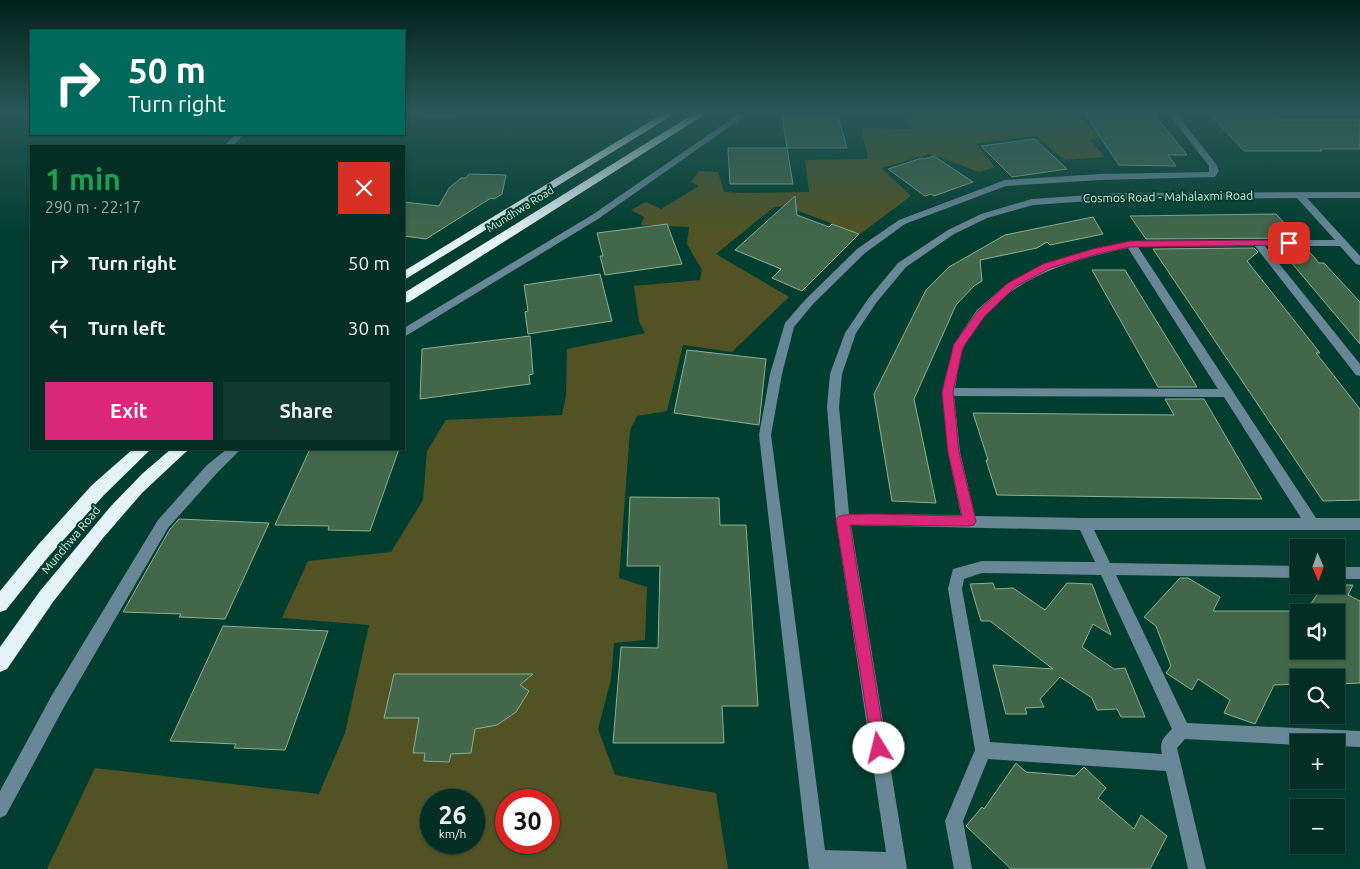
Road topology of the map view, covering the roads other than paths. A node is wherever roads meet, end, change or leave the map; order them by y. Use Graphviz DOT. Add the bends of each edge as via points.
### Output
graph roads {
  1 [pos="605,154"];
  2 [pos="637,154"];
  3 [pos="687,154"];
  4 [pos="1203,154"];
  5 [pos="586,165"];
  6 [pos="606,173"];
  7 [pos="1100,177"];
  8 [pos="1299,195"];
  9 [pos="1360,195"];
  10 [pos="1118,196"];
  11 [pos="1257,243"];
  12 [pos="1343,243"];
  13 [pos="1130,244"];
  14 [pos="1360,262"];
  15 [pos="405,275"];
  16 [pos="405,298"];
  17 [pos="405,332"];
  18 [pos="1360,372"];
  19 [pos="948,392"];
  20 [pos="1227,393"];
  21 [pos="142,450"];
  22 [pos="180,450"];
  23 [pos="234,450"];
  24 [pos="843,520"];
  25 [pos="969,521"];
  26 [pos="1311,522"];
  27 [pos="1084,524"];
  28 [pos="1360,524"];
  29 [pos="1106,570"];
  30 [pos="1290,572"];
  31 [pos="1345,573"];
  32 [pos="1360,573"];
  33 [pos="0,604"];
  34 [pos="0,663"];
  35 [pos="1182,731"];
  36 [pos="1360,738"];
  37 [pos="983,750"];
  38 [pos="1173,764"];
  39 [pos="0,809"];
  40 [pos="817,863"];
  41 [pos="897,865"];
  42 [pos="963,869"];
  43 [pos="1197,869"];
  1 -- 5 [label="highway, Mundhwa Road"];
  2 -- 6 [label="highway, Mundhwa Road"];
  3 -- 17 [label="street" via="595,217"];
  4 -- 7 [label="street" via="1213,166 1215,171 1212,175"];
  5 -- 6 [label="highway"];
  5 -- 15 [label="highway, Mundhwa Road"];
  6 -- 16 [label="highway, Mundhwa Road"];
  7 -- 10 [label="street"];
  7 -- 40 [label="street" via="1005,183 902,222 861,251 789,326 764,435"];
  8 -- 9 [label="street, Cosmos Road - Mahalaxmi Road"];
  8 -- 10 [label="street, Cosmos Road - Mahalaxmi Road"];
  8 -- 12 [label="street"];
  10 -- 24 [label="street, Cosmos Road - Mahalaxmi Road" via="1032,202 984,216 952,232 902,265 851,333 836,374 834,406"];
  11 -- 12 [label="street"];
  11 -- 13 [label="street"];
  11 -- 18 [label="street"];
  12 -- 14 [label="street"];
  13 -- 19 [label="street" via="1047,266 1012,285 981,313 958,347"];
  13 -- 20 [label="street"];
  19 -- 20 [label="street"];
  19 -- 25 [label="street" via="954,452"];
  20 -- 26 [label="street"];
  21 -- 33 [label="highway, Mundhwa Road" via="98,490"];
  22 -- 34 [label="highway, Mundhwa Road" via="126,499 76,558"];
  23 -- 39 [label="street" via="212,469 163,524 58,701"];
  24 -- 25 [label="street"];
  24 -- 41 [label="street, Cosmos Road - Mahalaxmi Road"];
  25 -- 27 [label="street"];
  26 -- 27 [label="street"];
  26 -- 28 [label="street"];
  27 -- 29 [label="street"];
  29 -- 30 [label="street"];
  29 -- 35 [label="street"];
  29 -- 37 [label="street" via="982,568 958,574 955,589"];
  31 -- 32 [label="street"];
  35 -- 36 [label="street"];
  35 -- 38 [label="street" via="1168,745"];
  37 -- 38 [label="street"];
  37 -- 42 [label="street" via="954,821"];
  38 -- 43 [label="street"];
  40 -- 41 [label="street" via="850,861"];
}
